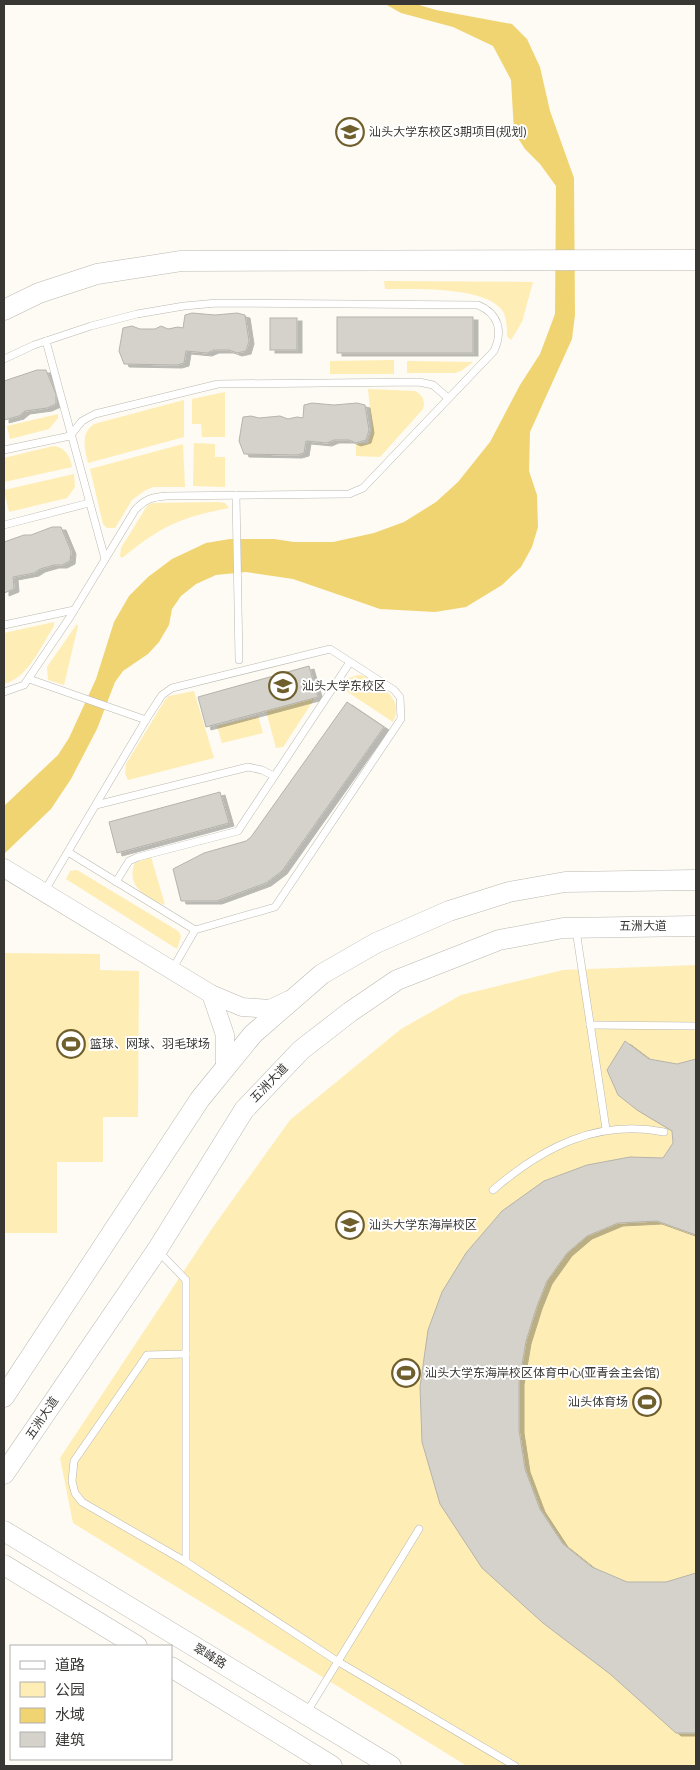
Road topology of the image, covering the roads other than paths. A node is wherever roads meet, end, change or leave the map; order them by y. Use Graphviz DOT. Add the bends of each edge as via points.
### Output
graph roads {
  1 [pos="696,260"];
  2 [pos="7,305"];
  3 [pos="46,341"];
  4 [pos="4,359"];
  5 [pos="448,398"];
  6 [pos="70,436"];
  7 [pos="4,450"];
  8 [pos="236,495"];
  9 [pos="89,503"];
  10 [pos="4,525"];
  11 [pos="104,559"];
  12 [pos="74,610"];
  13 [pos="4,625"];
  14 [pos="239,660"];
  15 [pos="350,662"];
  16 [pos="29,679"];
  17 [pos="4,692"];
  18 [pos="146,720"];
  19 [pos="274,776"];
  20 [pos="96,805"];
  21 [pos="68,852"];
  22 [pos="6,869"];
  23 [pos="695,879"];
  24 [pos="116,882"];
  25 [pos="44,892"];
  26 [pos="696,926"];
  27 [pos="575,927"];
  28 [pos="195,930"];
  29 [pos="172,970"];
  30 [pos="211,994"];
  31 [pos="296,997"];
  32 [pos="590,1025"];
  33 [pos="696,1026"];
  34 [pos="225,1069"];
  35 [pos="606,1129"];
  36 [pos="664,1132"];
  37 [pos="493,1190"];
  38 [pos="157,1250"];
  39 [pos="186,1354"];
  40 [pos="4,1398"];
  41 [pos="4,1474"];
  42 [pos="419,1529"];
  43 [pos="4,1531"];
  44 [pos="186,1562"];
  45 [pos="4,1565"];
  46 [pos="135,1645"];
  47 [pos="337,1661"];
  48 [pos="172,1668"];
  49 [pos="306,1714"];
  50 [pos="332,1766"];
  51 [pos="391,1766"];
  52 [pos="515,1766"];
  1 -- 2 [label="main road" via="181,261 97,274"];
  3 -- 4 [label="lane"];
  3 -- 5 [label="lane" via="137,314 217,303 478,305 491,312 496,320 500,328 498,341 494,351"];
  3 -- 6 [label="lane"];
  5 -- 6 [label="lane" via="433,385 419,382 218,384 95,414 82,421"];
  5 -- 8 [label="lane" via="363,488 349,494"];
  6 -- 7 [label="lane"];
  6 -- 9 [label="lane"];
  8 -- 11 [label="lane" via="151,497 135,510"];
  8 -- 14 [label="lane"];
  9 -- 10 [label="lane"];
  9 -- 11 [label="lane"];
  11 -- 12 [label="lane"];
  12 -- 13 [label="lane"];
  12 -- 16 [label="lane"];
  15 -- 18 [label="lane" via="330,649 321,650 172,688 162,695"];
  15 -- 19 [label="lane"];
  15 -- 28 [label="lane" via="394,690 400,697 401,719 275,908"];
  16 -- 17 [label="lane" via="17,690"];
  16 -- 18 [label="lane"];
  18 -- 20 [label="lane"];
  19 -- 20 [label="lane" via="248,767"];
  19 -- 24 [label="lane" via="238,831 138,857 129,861"];
  20 -- 21 [label="lane"];
  21 -- 24 [label="lane"];
  21 -- 25 [label="lane"];
  22 -- 25 [label="street"];
  23 -- 31 [label="main road" via="565,882 509,892 449,911 376,943 322,974"];
  24 -- 28 [label="lane"];
  25 -- 29 [label="street"];
  26 -- 27 [label="main road, 五洲大道"];
  27 -- 32 [label="lane"];
  27 -- 38 [label="main road, 五洲大道" via="499,940 446,960 397,980 350,1012 301,1050 244,1110"];
  28 -- 29 [label="lane"];
  29 -- 30 [label="street"];
  30 -- 31 [label="street" via="242,1007 270,1009"];
  30 -- 34 [label="street" via="225,1036"];
  31 -- 34 [label="main road" via="254,1034"];
  32 -- 33 [label="lane"];
  32 -- 35 [label="lane"];
  34 -- 40 [label="main road" via="200,1099"];
  35 -- 36 [label="lane" via="641,1127"];
  35 -- 37 [label="lane" via="581,1135 552,1148 515,1170"];
  38 -- 39 [label="lane" via="186,1280"];
  38 -- 41 [label="main road, 五洲大道"];
  39 -- 44 [label="lane"];
  39 -- 44 [label="lane" via="147,1355 74,1461 72,1470 75,1493 82,1502"];
  42 -- 47 [label="lane"];
  43 -- 49 [label="main road, 翠峰路"];
  44 -- 47 [label="lane"];
  45 -- 46 [label="main road"];
  47 -- 49 [label="lane"];
  47 -- 52 [label="lane"];
  48 -- 50 [label="main road"];
  49 -- 51 [label="main road, 翠峰路"];
}
